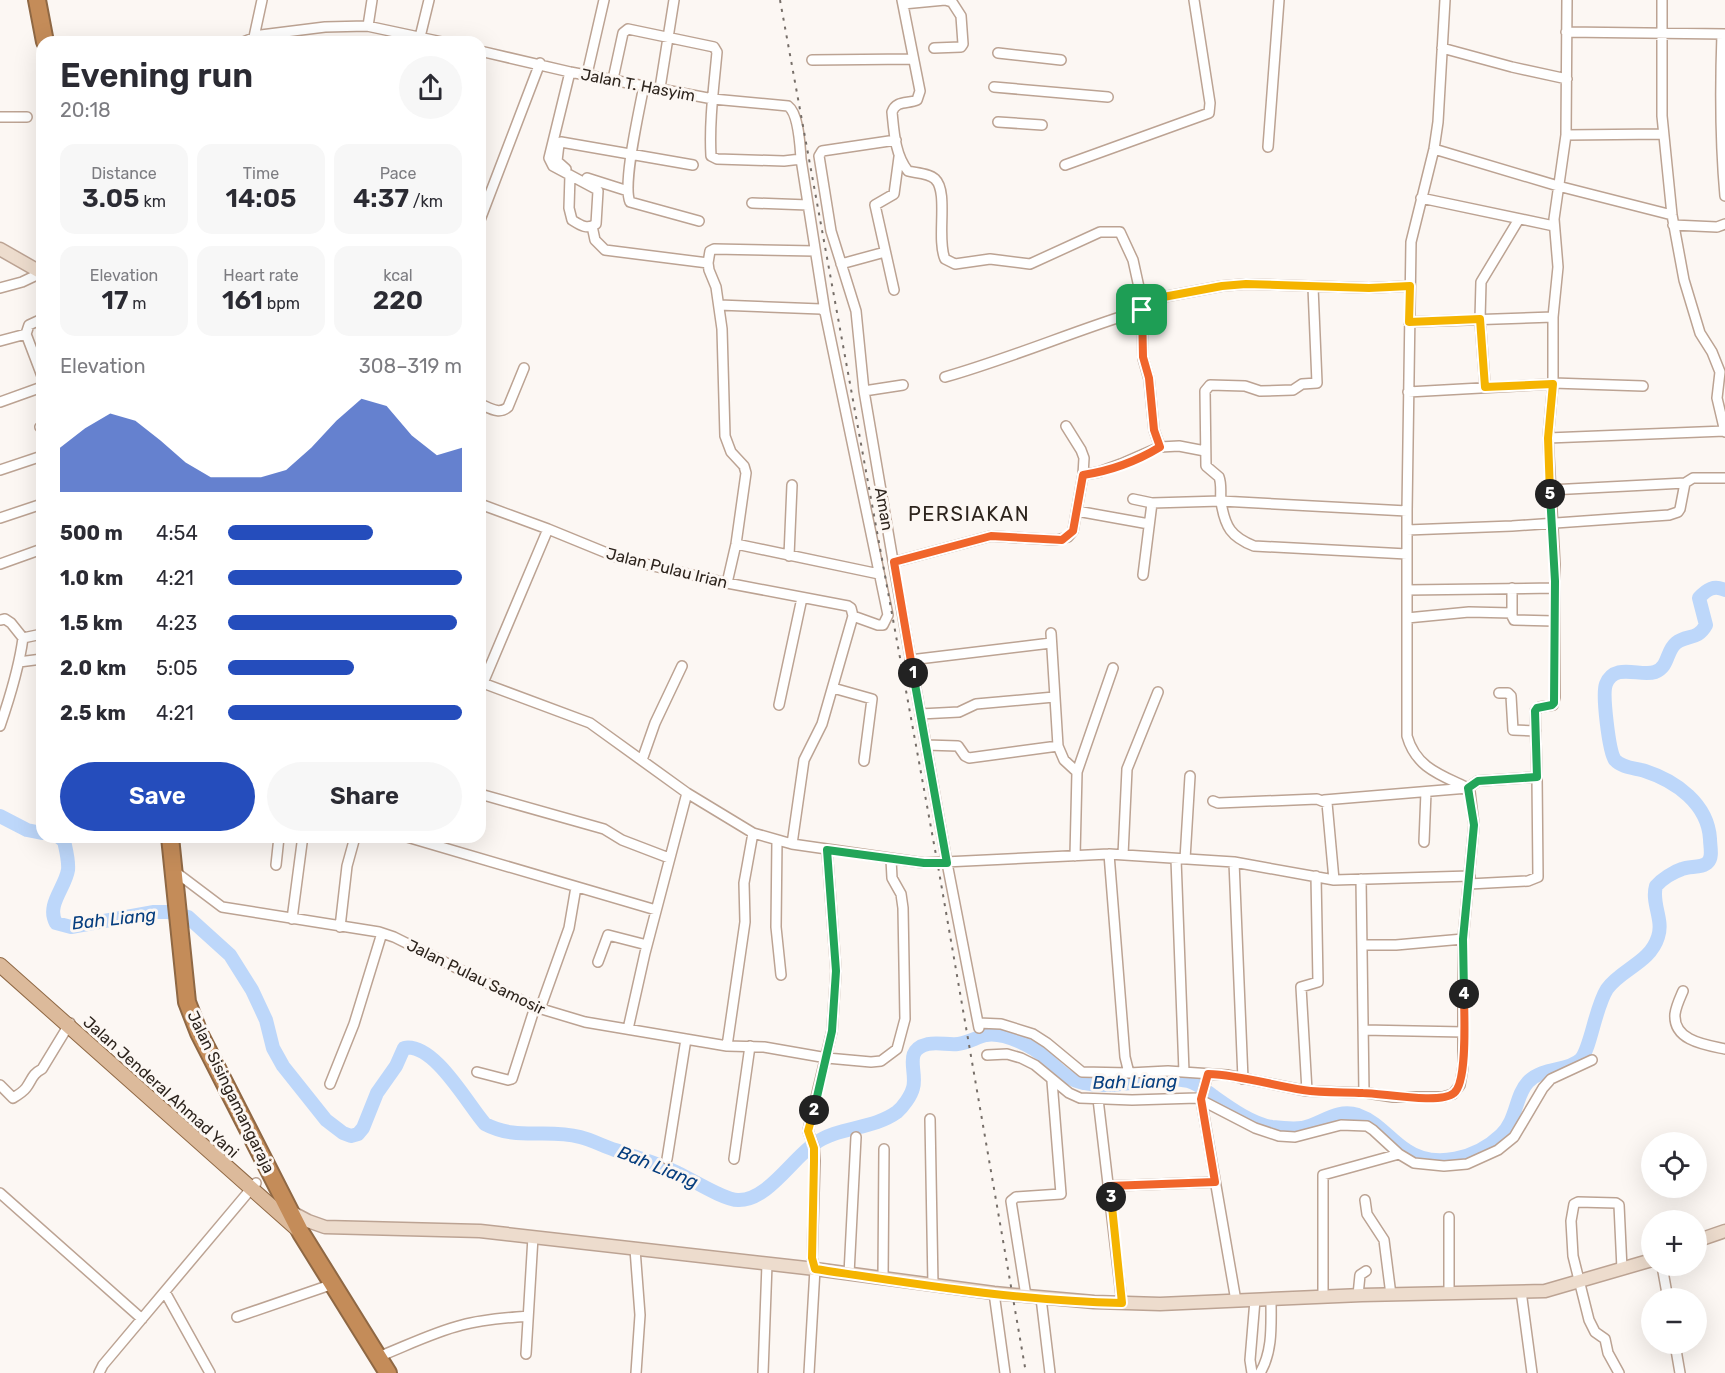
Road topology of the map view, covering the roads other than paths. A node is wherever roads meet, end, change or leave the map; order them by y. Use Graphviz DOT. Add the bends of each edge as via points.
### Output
graph roads {
  1 [pos="37,0"];
  2 [pos="262,0"];
  3 [pos="372,0"];
  4 [pos="429,0"];
  5 [pos="604,0"];
  6 [pos="674,0"];
  7 [pos="1194,0"];
  8 [pos="1279,0"];
  9 [pos="1445,0"];
  10 [pos="1567,0"];
  11 [pos="1662,0"];
  12 [pos="903,2"];
  13 [pos="368,26"];
  14 [pos="1566,32"];
  15 [pos="1662,32"];
  16 [pos="1724,34"];
  17 [pos="44,36"];
  18 [pos="254,36"];
  19 [pos="261,36"];
  20 [pos="415,36"];
  21 [pos="420,36"];
  22 [pos="668,36"];
  23 [pos="934,48"];
  24 [pos="1442,48"];
  25 [pos="486,53"];
  26 [pos="998,53"];
  27 [pos="913,59"];
  28 [pos="812,60"];
  29 [pos="1060,60"];
  30 [pos="540,63"];
  31 [pos="570,72"];
  32 [pos="587,74"];
  33 [pos="613,79"];
  34 [pos="1567,79"];
  35 [pos="644,85"];
  36 [pos="994,87"];
  37 [pos="660,88"];
  38 [pos="1722,91"];
  39 [pos="1108,97"];
  40 [pos="713,99"];
  41 [pos="0,117"];
  42 [pos="27,117"];
  43 [pos="998,122"];
  44 [pos="1042,125"];
  45 [pos="1663,134"];
  46 [pos="1566,135"];
  47 [pos="896,140"];
  48 [pos="1268,147"];
  49 [pos="1434,149"];
  50 [pos="632,153"];
  51 [pos="899,156"];
  52 [pos="801,159"];
  53 [pos="693,165"];
  54 [pos="1065,165"];
  55 [pos="570,175"];
  56 [pos="1558,186"];
  57 [pos="628,191"];
  58 [pos="1725,196"];
  59 [pos="1421,198"];
  60 [pos="752,203"];
  61 [pos="486,204"];
  62 [pos="808,205"];
  63 [pos="1519,219"];
  64 [pos="1672,220"];
  65 [pos="699,221"];
  66 [pos="1725,224"];
  67 [pos="592,226"];
  68 [pos="1554,226"];
  69 [pos="0,249"];
  70 [pos="815,251"];
  71 [pos="885,252"];
  72 [pos="708,263"];
  73 [pos="841,264"];
  74 [pos="36,270"];
  75 [pos="36,276"];
  76 [pos="1410,286"];
  77 [pos="1313,287"];
  78 [pos="0,288"];
  79 [pos="894,290"];
  80 [pos="719,305"];
  81 [pos="1142,305"];
  82 [pos="825,312"];
  83 [pos="1553,317"];
  84 [pos="1480,319"];
  85 [pos="36,322"];
  86 [pos="1409,322"];
  87 [pos="26,334"];
  88 [pos="0,341"];
  89 [pos="36,360"];
  90 [pos="524,368"];
  91 [pos="945,377"];
  92 [pos="1553,383"];
  93 [pos="903,385"];
  94 [pos="1643,386"];
  95 [pos="1485,387"];
  96 [pos="36,389"];
  97 [pos="864,391"];
  98 [pos="1408,392"];
  99 [pos="0,402"];
  100 [pos="486,406"];
  101 [pos="1066,426"];
  102 [pos="1725,431"];
  103 [pos="1548,438"];
  104 [pos="1160,447"];
  105 [pos="1205,451"];
  106 [pos="36,458"];
  107 [pos="0,470"];
  108 [pos="1083,475"];
  109 [pos="1725,478"];
  110 [pos="1685,483"];
  111 [pos="792,485"];
  112 [pos="1550,490"];
  113 [pos="1133,500"];
  114 [pos="1221,501"];
  115 [pos="1152,503"];
  116 [pos="36,506"];
  117 [pos="486,506"];
  118 [pos="1077,511"];
  119 [pos="1407,511"];
  120 [pos="0,518"];
  121 [pos="1552,522"];
  122 [pos="1149,524"];
  123 [pos="548,529"];
  124 [pos="1407,531"];
  125 [pos="736,544"];
  126 [pos="36,551"];
  127 [pos="1407,554"];
  128 [pos="789,556"];
  129 [pos="894,562"];
  130 [pos="0,564"];
  131 [pos="879,574"];
  132 [pos="1143,575"];
  133 [pos="727,583"];
  134 [pos="1512,588"];
  135 [pos="1555,588"];
  136 [pos="1407,590"];
  137 [pos="802,598"];
  138 [pos="1512,613"];
  139 [pos="853,616"];
  140 [pos="1407,618"];
  141 [pos="0,620"];
  142 [pos="1554,621"];
  143 [pos="36,635"];
  144 [pos="23,638"];
  145 [pos="36,660"];
  146 [pos="910,660"];
  147 [pos="19,662"];
  148 [pos="681,666"];
  149 [pos="1113,668"];
  150 [pos="486,673"];
  151 [pos="486,684"];
  152 [pos="833,687"];
  153 [pos="1158,692"];
  154 [pos="1499,693"];
  155 [pos="1054,697"];
  156 [pos="779,705"];
  157 [pos="920,714"];
  158 [pos="0,726"];
  159 [pos="1536,731"];
  160 [pos="926,745"];
  161 [pos="1058,746"];
  162 [pos="642,760"];
  163 [pos="864,761"];
  164 [pos="1077,772"];
  165 [pos="1190,776"];
  166 [pos="1537,777"];
  167 [pos="1468,788"];
  168 [pos="1426,792"];
  169 [pos="687,793"];
  170 [pos="486,796"];
  171 [pos="1324,800"];
  172 [pos="1213,801"];
  173 [pos="753,833"];
  174 [pos="777,840"];
  175 [pos="1424,842"];
  176 [pos="171,843"];
  177 [pos="278,843"];
  178 [pos="302,843"];
  179 [pos="353,843"];
  180 [pos="427,843"];
  181 [pos="792,844"];
  182 [pos="827,850"];
  183 [pos="1110,854"];
  184 [pos="1123,855"];
  185 [pos="1076,856"];
  186 [pos="669,858"];
  187 [pos="891,859"];
  188 [pos="1180,859"];
  189 [pos="1234,862"];
  190 [pos="947,863"];
  191 [pos="276,865"];
  192 [pos="173,870"];
  193 [pos="1316,876"];
  194 [pos="1361,879"];
  195 [pos="1334,880"];
  196 [pos="1469,880"];
  197 [pos="576,887"];
  198 [pos="656,910"];
  199 [pos="292,919"];
  200 [pos="340,927"];
  201 [pos="382,933"];
  202 [pos="1463,939"];
  203 [pos="647,945"];
  204 [pos="1362,945"];
  205 [pos="0,960"];
  206 [pos="598,962"];
  207 [pos="0,965"];
  208 [pos="781,975"];
  209 [pos="1683,991"];
  210 [pos="538,1008"];
  211 [pos="69,1024"];
  212 [pos="628,1029"];
  213 [pos="1363,1030"];
  214 [pos="1464,1032"];
  215 [pos="686,1039"];
  216 [pos="727,1046"];
  217 [pos="750,1047"];
  218 [pos="1725,1050"];
  219 [pos="987,1054"];
  220 [pos="827,1058"];
  221 [pos="1593,1060"];
  222 [pos="477,1072"];
  223 [pos="1184,1072"];
  224 [pos="1129,1073"];
  225 [pos="1208,1076"];
  226 [pos="1243,1079"];
  227 [pos="1052,1081"];
  228 [pos="330,1084"];
  229 [pos="0,1085"];
  230 [pos="1307,1090"];
  231 [pos="1364,1093"];
  232 [pos="1202,1097"];
  233 [pos="1098,1099"];
  234 [pos="930,1119"];
  235 [pos="856,1137"];
  236 [pos="884,1149"];
  237 [pos="1399,1154"];
  238 [pos="667,1159"];
  239 [pos="734,1159"];
  240 [pos="1215,1182"];
  241 [pos="253,1186"];
  242 [pos="1109,1186"];
  243 [pos="0,1193"];
  244 [pos="1365,1200"];
  245 [pos="290,1211"];
  246 [pos="1449,1217"];
  247 [pos="325,1227"];
  248 [pos="1725,1231"];
  249 [pos="301,1233"];
  250 [pos="533,1237"];
  251 [pos="1707,1237"];
  252 [pos="635,1249"];
  253 [pos="1641,1263"];
  254 [pos="767,1264"];
  255 [pos="815,1269"];
  256 [pos="1622,1269"];
  257 [pos="1366,1271"];
  258 [pos="849,1274"];
  259 [pos="883,1279"];
  260 [pos="1580,1281"];
  261 [pos="333,1284"];
  262 [pos="933,1285"];
  263 [pos="1521,1291"];
  264 [pos="165,1292"];
  265 [pos="994,1293"];
  266 [pos="1449,1294"];
  267 [pos="1358,1295"];
  268 [pos="1392,1295"];
  269 [pos="1026,1296"];
  270 [pos="1323,1297"];
  271 [pos="1041,1298"];
  272 [pos="1255,1300"];
  273 [pos="1271,1300"];
  274 [pos="1236,1301"];
  275 [pos="1122,1303"];
  276 [pos="528,1316"];
  277 [pos="237,1317"];
  278 [pos="142,1319"];
  279 [pos="526,1354"];
  280 [pos="1677,1354"];
  281 [pos="378,1357"];
  282 [pos="99,1373"];
  283 [pos="210,1373"];
  284 [pos="388,1373"];
  285 [pos="636,1373"];
  286 [pos="763,1373"];
  287 [pos="809,1373"];
  288 [pos="1005,1373"];
  289 [pos="1050,1373"];
  290 [pos="1252,1373"];
  291 [pos="1260,1373"];
  292 [pos="1532,1373"];
  293 [pos="1619,1373"];
  294 [pos="1680,1373"];
  1 -- 17 [label="highway"];
  2 -- 18 [label="street"];
  3 -- 13 [label="street"];
  4 -- 21 [label="street"];
  5 -- 32 [label="street"];
  6 -- 22 [label="street"];
  7 -- 54 [label="street" via="1209,113"];
  8 -- 48 [label="street"];
  9 -- 24 [label="street"];
  10 -- 14 [label="street"];
  11 -- 15 [label="street"];
  12 -- 23 [label="street" via="945,0 956,7 961,16 963,46"];
  12 -- 27 [label="street"];
  13 -- 19 [label="street" via="324,27"];
  13 -- 20 [label="street"];
  14 -- 15 [label="street"];
  14 -- 34 [label="street"];
  15 -- 16 [label="street"];
  15 -- 45 [label="street"];
  16 -- 38 [label="street"];
  22 -- 33 [label="street" via="625,30"];
  22 -- 37 [label="street"];
  22 -- 40 [label="street" via="716,49"];
  24 -- 34 [label="street"];
  24 -- 49 [label="street"];
  25 -- 30 [label="street, Jalan T. Hasyim"];
  26 -- 29 [label="street"];
  27 -- 28 [label="street"];
  27 -- 47 [label="street" via="920,91 917,100 893,108"];
  30 -- 31 [label="street, Jalan T. Hasyim"];
  30 -- 61 [label="street"];
  31 -- 32 [label="street, Jalan T. Hasyim"];
  31 -- 55 [label="street" via="549,158 551,164"];
  32 -- 33 [label="street, Jalan T. Hasyim"];
  33 -- 35 [label="street, Jalan T. Hasyim"];
  34 -- 46 [label="street"];
  35 -- 37 [label="street, Jalan T. Hasyim"];
  35 -- 50 [label="street"];
  36 -- 39 [label="street"];
  37 -- 40 [label="street, Jalan T. Hasyim"];
  38 -- 58 [label="street" via="1720,143"];
  40 -- 52 [label="street, Jalan T. Hasyim" via="788,106 794,113"];
  40 -- 52 [label="street" via="711,156"];
  41 -- 42 [label="street"];
  43 -- 44 [label="street"];
  45 -- 46 [label="street"];
  45 -- 64 [label="street"];
  46 -- 56 [label="street"];
  47 -- 51 [label="street"];
  47 -- 73 [label="street, Aman" via="822,151 819,156 831,231"];
  49 -- 56 [label="street"];
  49 -- 59 [label="street"];
  50 -- 53 [label="street"];
  50 -- 57 [label="street"];
  50 -- 57 [label="street" via="561,142 557,161 590,180"];
  51 -- 71 [label="street" via="894,194 875,205"];
  51 -- 81 [label="street" via="908,171 937,180 943,256 948,261 956,264 990,259 1030,264 1100,232 1120,232 1132,260"];
  52 -- 62 [label="street"];
  55 -- 67 [label="street" via="572,220 583,227"];
  55 -- 67 [label="street" via="598,191 596,224"];
  56 -- 64 [label="street"];
  56 -- 68 [label="street"];
  57 -- 65 [label="street" via="630,201"];
  59 -- 63 [label="street"];
  59 -- 76 [label="street" via="1411,242"];
  60 -- 62 [label="street"];
  62 -- 70 [label="street"];
  63 -- 68 [label="street"];
  63 -- 84 [label="street" via="1481,282"];
  64 -- 66 [label="street" via="1717,227"];
  64 -- 102 [label="street" via="1700,333 1720,372 1717,398"];
  67 -- 72 [label="street" via="595,240 605,250"];
  68 -- 83 [label="street" via="1558,267"];
  69 -- 74 [label="street"];
  70 -- 72 [label="street" via="714,249"];
  70 -- 82 [label="street"];
  71 -- 73 [label="street"];
  71 -- 79 [label="street"];
  72 -- 80 [label="street"];
  73 -- 97 [label="street, Aman" via="856,311"];
  75 -- 78 [label="street"];
  76 -- 77 [label="street"];
  76 -- 86 [label="street"];
  77 -- 81 [label="street" via="1222,286"];
  77 -- 105 [label="street" via="1317,383 1302,384 1293,390 1260,391 1245,386 1210,385 1205,391"];
  80 -- 82 [label="street"];
  80 -- 125 [label="street" via="725,436 746,473"];
  81 -- 91 [label="street" via="984,366"];
  81 -- 104 [label="street" via="1143,357"];
  82 -- 131 [label="street"];
  83 -- 84 [label="street"];
  83 -- 92 [label="street"];
  84 -- 86 [label="street"];
  84 -- 95 [label="street"];
  85 -- 87 [label="street"];
  86 -- 98 [label="street"];
  87 -- 88 [label="street"];
  87 -- 89 [label="street"];
  90 -- 100 [label="street" via="508,407 497,411"];
  92 -- 94 [label="street"];
  92 -- 95 [label="street"];
  92 -- 103 [label="street"];
  93 -- 97 [label="street"];
  95 -- 98 [label="street"];
  96 -- 99 [label="street"];
  97 -- 129 [label="street, Aman"];
  98 -- 119 [label="street"];
  101 -- 108 [label="street" via="1082,450"];
  102 -- 103 [label="street"];
  103 -- 112 [label="street"];
  104 -- 105 [label="street"];
  104 -- 108 [label="street"];
  105 -- 114 [label="street" via="1207,469 1219,477"];
  106 -- 107 [label="street"];
  108 -- 118 [label="street"];
  109 -- 110 [label="street" via="1693,477"];
  110 -- 112 [label="street"];
  110 -- 121 [label="street" via="1678,512 1669,515"];
  111 -- 128 [label="street"];
  112 -- 121 [label="street"];
  113 -- 115 [label="street"];
  114 -- 115 [label="street"];
  114 -- 119 [label="street"];
  114 -- 127 [label="street" via="1234,536 1254,546"];
  115 -- 122 [label="street"];
  116 -- 120 [label="street"];
  117 -- 123 [label="street, Jalan Pulau Irian"];
  118 -- 122 [label="street"];
  118 -- 129 [label="street" via="1073,531 1062,540 991,536"];
  119 -- 124 [label="street"];
  121 -- 124 [label="street"];
  121 -- 135 [label="street"];
  122 -- 132 [label="street"];
  123 -- 133 [label="street, Jalan Pulau Irian" via="619,558"];
  123 -- 150 [label="street"];
  124 -- 127 [label="street"];
  125 -- 128 [label="street"];
  125 -- 133 [label="street"];
  126 -- 130 [label="street"];
  127 -- 136 [label="street"];
  128 -- 131 [label="street"];
  129 -- 146 [label="street, Aman"];
  131 -- 139 [label="street" via="886,621 878,625"];
  133 -- 137 [label="street, Jalan Pulau Irian"];
  134 -- 135 [label="street"];
  134 -- 136 [label="street"];
  134 -- 138 [label="street"];
  135 -- 142 [label="street"];
  136 -- 140 [label="street"];
  137 -- 139 [label="street, Jalan Pulau Irian" via="848,606"];
  137 -- 156 [label="street"];
  138 -- 140 [label="street" via="1469,612"];
  138 -- 142 [label="street" via="1516,621"];
  139 -- 152 [label="street"];
  140 -- 167 [label="street" via="1407,736 1411,749 1426,767"];
  141 -- 144 [label="street" via="11,623"];
  142 -- 159 [label="street" via="1554,703 1535,711"];
  143 -- 144 [label="street"];
  144 -- 147 [label="street"];
  145 -- 147 [label="street"];
  146 -- 155 [label="street" via="1051,638"];
  146 -- 157 [label="street, Aman"];
  147 -- 158 [label="street"];
  148 -- 162 [label="street"];
  149 -- 164 [label="street"];
  151 -- 162 [label="street" via="590,723"];
  152 -- 163 [label="street" via="872,699"];
  152 -- 181 [label="street" via="822,724 804,760"];
  153 -- 184 [label="street" via="1127,769"];
  154 -- 159 [label="street" via="1510,696 1513,730"];
  155 -- 157 [label="street"];
  155 -- 161 [label="street"];
  157 -- 160 [label="street, Aman"];
  159 -- 166 [label="street"];
  160 -- 161 [label="street" via="958,746 969,758"];
  160 -- 190 [label="street, Aman"];
  161 -- 164 [label="street" via="1064,760"];
  162 -- 169 [label="street"];
  164 -- 185 [label="street"];
  165 -- 188 [label="street"];
  166 -- 167 [label="street" via="1478,781"];
  166 -- 196 [label="street" via="1538,876 1528,880"];
  167 -- 168 [label="street"];
  167 -- 196 [label="street" via="1474,825"];
  168 -- 171 [label="street"];
  168 -- 175 [label="street"];
  169 -- 173 [label="street"];
  169 -- 186 [label="street"];
  170 -- 186 [label="street" via="604,830"];
  171 -- 172 [label="street"];
  171 -- 195 [label="street"];
  173 -- 174 [label="street"];
  173 -- 216 [label="street"];
  174 -- 181 [label="street"];
  174 -- 208 [label="street" via="776,927"];
  176 -- 192 [label="highway, Jalan Sisingamangaraja"];
  177 -- 191 [label="street"];
  178 -- 199 [label="street"];
  179 -- 200 [label="street"];
  180 -- 197 [label="street"];
  181 -- 182 [label="street"];
  182 -- 187 [label="street"];
  182 -- 220 [label="street" via="836,971"];
  183 -- 184 [label="street"];
  183 -- 185 [label="street"];
  183 -- 224 [label="street"];
  184 -- 188 [label="street"];
  185 -- 190 [label="street"];
  186 -- 198 [label="street"];
  187 -- 190 [label="street"];
  187 -- 220 [label="street, Jalan Pulau Samosir" via="892,878 903,908 905,1019 897,1049 881,1061"];
  188 -- 189 [label="street"];
  188 -- 223 [label="street"];
  189 -- 193 [label="street"];
  189 -- 226 [label="street"];
  190 -- 224 [label="street, Aman" via="978,1026 1001,1024 1033,1034 1082,1072"];
  192 -- 199 [label="street, Jalan Pulau Samosir" via="222,907"];
  192 -- 245 [label="highway, Jalan Sisingamangaraja" via="187,1002"];
  193 -- 195 [label="street"];
  193 -- 230 [label="street" via="1318,982 1301,987"];
  194 -- 195 [label="street"];
  194 -- 196 [label="street"];
  194 -- 204 [label="street"];
  196 -- 202 [label="street"];
  197 -- 198 [label="street"];
  197 -- 210 [label="street" via="569,928"];
  198 -- 203 [label="street"];
  199 -- 200 [label="street, Jalan Pulau Samosir"];
  200 -- 201 [label="street, Jalan Pulau Samosir"];
  201 -- 210 [label="street, Jalan Pulau Samosir"];
  201 -- 228 [label="street" via="354,1024"];
  202 -- 204 [label="street"];
  202 -- 214 [label="street"];
  203 -- 206 [label="street" via="608,935"];
  203 -- 212 [label="street"];
  204 -- 213 [label="street"];
  205 -- 211 [label="main road, Jalan Jenderal Ahmad Yani"];
  207 -- 211 [label="main road, Jalan Jenderal Ahmad Yani"];
  209 -- 218 [label="street" via="1675,1012 1680,1030 1698,1043"];
  210 -- 212 [label="street, Jalan Pulau Samosir"];
  210 -- 222 [label="street" via="512,1078"];
  211 -- 229 [label="street" via="42,1069 34,1073 21,1093 14,1098"];
  211 -- 241 [label="main road, Jalan Jenderal Ahmad Yani"];
  212 -- 215 [label="street, Jalan Pulau Samosir"];
  213 -- 214 [label="street"];
  213 -- 231 [label="street"];
  214 -- 231 [label="street" via="1460,1085 1453,1094 1405,1097"];
  215 -- 216 [label="street, Jalan Pulau Samosir"];
  215 -- 238 [label="street"];
  216 -- 217 [label="street, Jalan Pulau Samosir"];
  217 -- 220 [label="street, Jalan Pulau Samosir"];
  217 -- 239 [label="street"];
  219 -- 227 [label="street" via="1022,1058"];
  220 -- 255 [label="street" via="808,1131 814,1148"];
  221 -- 237 [label="street" via="1551,1079 1514,1137 1498,1150 1467,1164 1444,1166 1414,1163"];
  223 -- 224 [label="street"];
  223 -- 225 [label="street"];
  225 -- 226 [label="street"];
  225 -- 232 [label="street"];
  226 -- 230 [label="street"];
  227 -- 233 [label="street" via="1080,1098"];
  227 -- 269 [label="street" via="1061,1194 1017,1197 1011,1201"];
  230 -- 231 [label="street"];
  232 -- 233 [label="street"];
  232 -- 237 [label="street" via="1255,1128 1279,1136 1295,1137 1341,1125 1367,1126"];
  232 -- 240 [label="street"];
  233 -- 242 [label="street"];
  234 -- 262 [label="street"];
  235 -- 258 [label="street"];
  236 -- 259 [label="street"];
  237 -- 270 [label="street" via="1323,1175"];
  240 -- 242 [label="street"];
  240 -- 274 [label="street"];
  241 -- 245 [label="main road, Jalan Jenderal Ahmad Yani"];
  241 -- 249 [label="main road, Jalan Jenderal Ahmad Yani"];
  241 -- 264 [label="street"];
  242 -- 275 [label="street"];
  243 -- 278 [label="street"];
  244 -- 268 [label="street" via="1367,1214 1384,1240"];
  245 -- 247 [label="street"];
  245 -- 249 [label="highway, Jalan Sisingamangaraja"];
  246 -- 266 [label="street"];
  247 -- 249 [label="street"];
  247 -- 250 [label="street" via="480,1231"];
  248 -- 251 [label="street"];
  249 -- 261 [label="highway, Jalan Sisingamangaraja"];
  250 -- 252 [label="street"];
  250 -- 276 [label="street"];
  252 -- 254 [label="street"];
  252 -- 285 [label="street" via="640,1315"];
  253 -- 256 [label="street"];
  254 -- 255 [label="street"];
  254 -- 286 [label="street"];
  255 -- 258 [label="street"];
  255 -- 287 [label="street"];
  256 -- 260 [label="street"];
  256 -- 260 [label="street" via="1619,1205 1578,1202 1572,1209 1571,1221 1573,1256"];
  257 -- 267 [label="street" via="1360,1275"];
  258 -- 259 [label="street"];
  259 -- 262 [label="street"];
  260 -- 263 [label="street" via="1545,1291"];
  260 -- 293 [label="street" via="1591,1327 1605,1340"];
  261 -- 277 [label="street"];
  261 -- 281 [label="highway, Jalan Sisingamangaraja"];
  262 -- 265 [label="street"];
  263 -- 266 [label="street"];
  263 -- 292 [label="street"];
  264 -- 278 [label="street"];
  264 -- 283 [label="street"];
  265 -- 269 [label="street"];
  265 -- 288 [label="street"];
  266 -- 268 [label="street"];
  267 -- 268 [label="street"];
  267 -- 270 [label="street"];
  269 -- 271 [label="street"];
  270 -- 273 [label="street"];
  271 -- 275 [label="street"];
  271 -- 289 [label="street"];
  272 -- 273 [label="street"];
  272 -- 274 [label="street"];
  272 -- 290 [label="street"];
  273 -- 291 [label="street" via="1270,1345"];
  274 -- 275 [label="street"];
  276 -- 279 [label="street"];
  276 -- 281 [label="street" via="462,1325"];
  278 -- 282 [label="street"];
  280 -- 294 [label="street"];
  281 -- 284 [label="highway, Jalan Sisingamangaraja"];
}
